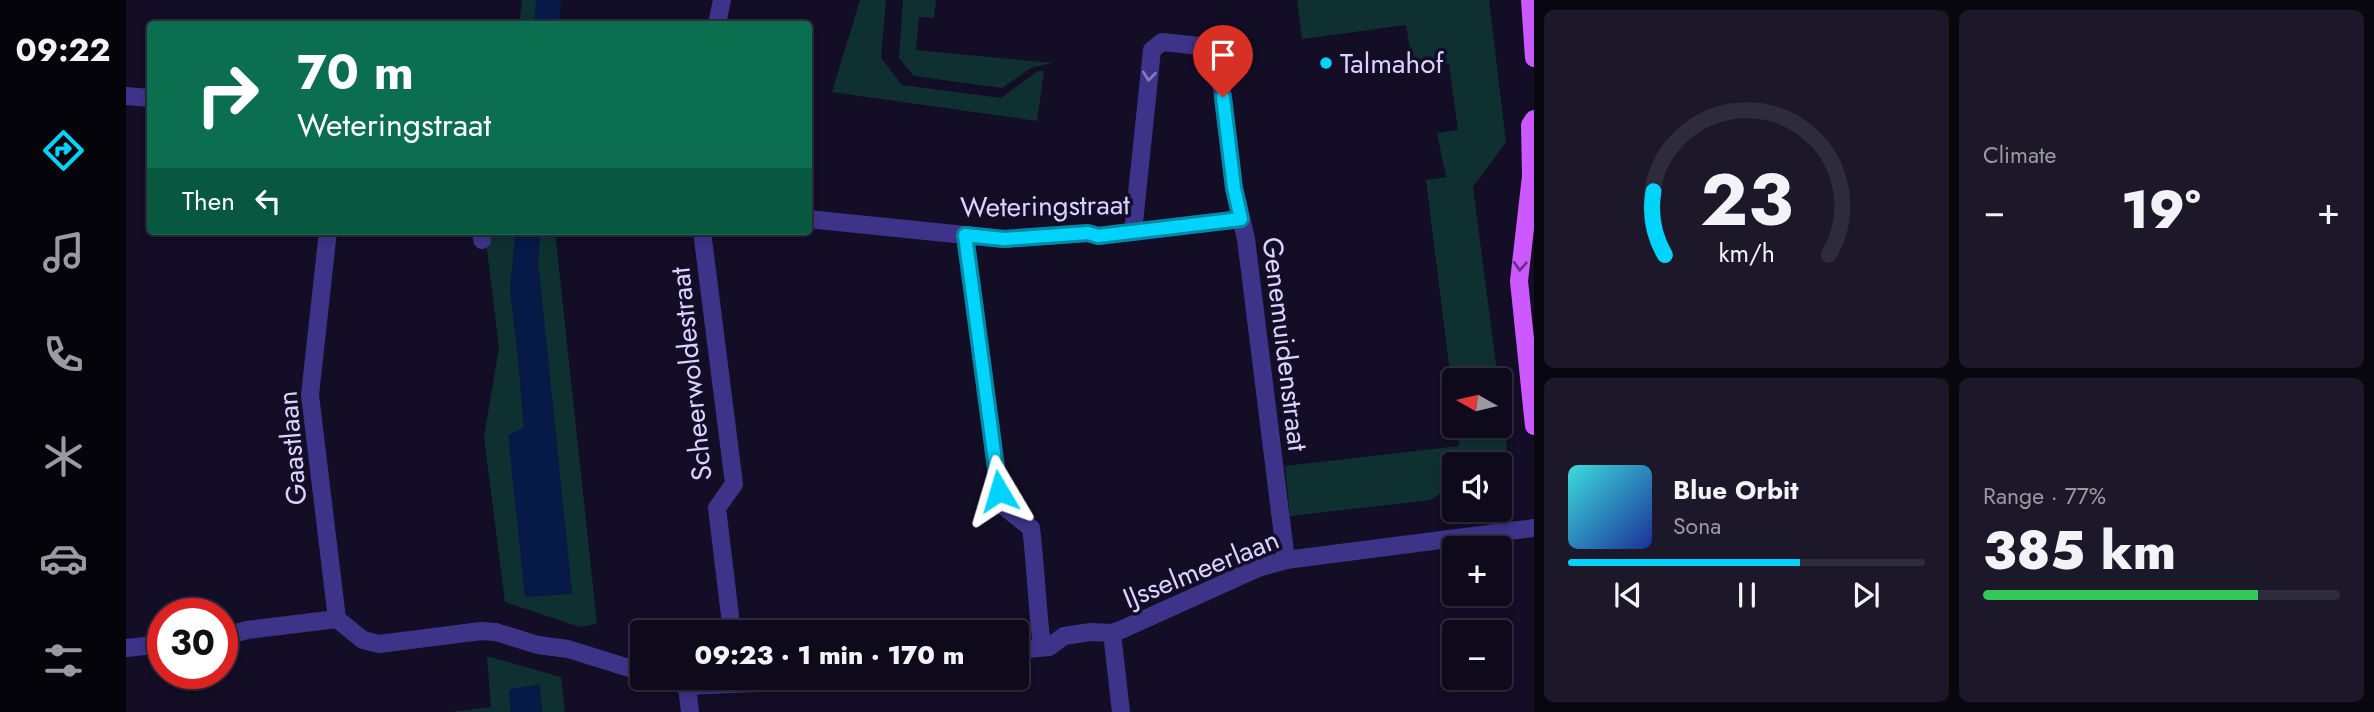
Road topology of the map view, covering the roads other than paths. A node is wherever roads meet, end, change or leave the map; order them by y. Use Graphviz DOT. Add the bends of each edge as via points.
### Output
graph roads {
  1 [pos="722,0"];
  2 [pos="1530,0"];
  3 [pos="718,21"];
  4 [pos="1534,58"];
  5 [pos="126,96"];
  6 [pos="147,98"];
  7 [pos="1534,119"];
  8 [pos="812,219"];
  9 [pos="1241,219"];
  10 [pos="1133,232"];
  11 [pos="328,235"];
  12 [pos="703,235"];
  13 [pos="965,235"];
  14 [pos="1531,380"];
  15 [pos="1534,426"];
  16 [pos="1534,528"];
  17 [pos="1286,560"];
  18 [pos="337,619"];
  19 [pos="731,620"];
  20 [pos="238,633"];
  21 [pos="1112,633"];
  22 [pos="147,646"];
  23 [pos="1042,647"];
  24 [pos="126,648"];
  25 [pos="1029,649"];
  26 [pos="630,669"];
  27 [pos="687,690"];
  28 [pos="690,712"];
  29 [pos="1121,712"];
  1 -- 3 [label="street"];
  2 -- 4 [label="main road"];
  5 -- 6 [label="street"];
  7 -- 14 [label="main road, one-way" via="1519,266"];
  8 -- 13 [label="street, Weteringstraat"];
  9 -- 10 [label="street, Weteringstraat"];
  9 -- 10 [label="street, Genemuidenstraat, one-way" via="1218,57 1210,47 1162,42 1152,50"];
  9 -- 17 [label="street, Genemuidenstraat"];
  10 -- 13 [label="street, Weteringstraat" via="1004,239"];
  11 -- 18 [label="street, Gaastlaan" via="310,395"];
  12 -- 19 [label="street, Scheerwoldestraat" via="734,484 718,508"];
  13 -- 23 [label="street" via="1001,504 1031,528"];
  14 -- 15 [label="main road"];
  16 -- 17 [label="street, IJsselmeerlaan"];
  17 -- 21 [label="street, IJsselmeerlaan"];
  18 -- 20 [label="street"];
  18 -- 26 [label="street" via="371,643 496,632"];
  21 -- 23 [label="street, IJsselmeerlaan" via="1064,636"];
  21 -- 29 [label="street"];
  22 -- 24 [label="street"];
  23 -- 25 [label="street, IJsselmeerlaan"];
  27 -- 28 [label="street"];
}
